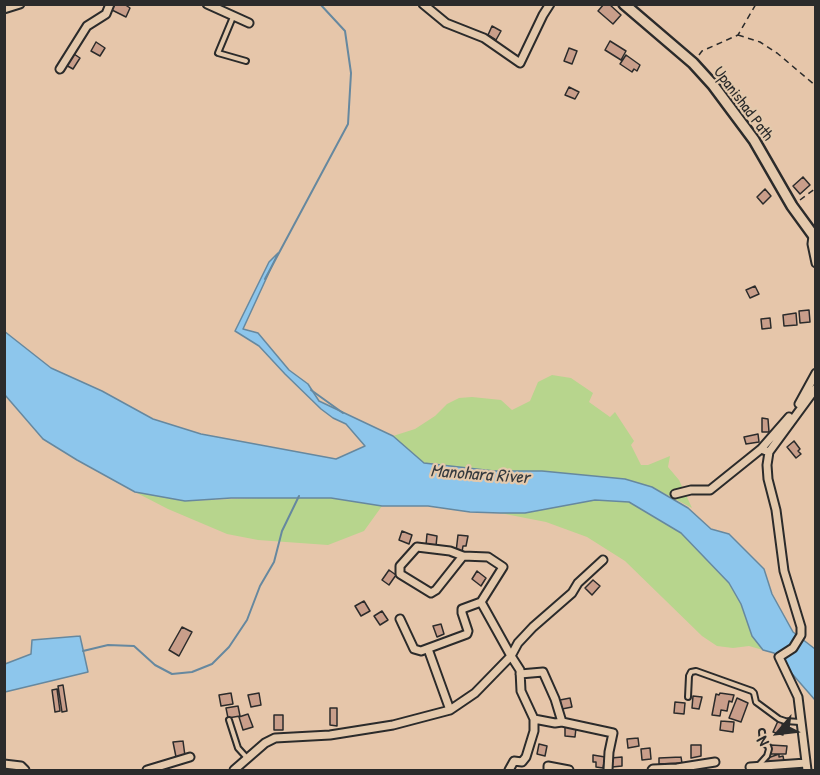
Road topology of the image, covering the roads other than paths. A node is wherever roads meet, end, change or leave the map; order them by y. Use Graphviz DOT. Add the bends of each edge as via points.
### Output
graph roads {
  1 [pos="20,4"];
  2 [pos="110,4"];
  3 [pos="207,4"];
  4 [pos="423,4"];
  5 [pos="550,4"];
  6 [pos="624,4"];
  7 [pos="4,9"];
  8 [pos="233,16"];
  9 [pos="249,23"];
  10 [pos="246,60"];
  11 [pos="60,69"];
  12 [pos="814,238"];
  13 [pos="816,263"];
  14 [pos="816,373"];
  15 [pos="816,388"];
  16 [pos="765,450"];
  17 [pos="675,494"];
  18 [pos="463,556"];
  19 [pos="603,560"];
  20 [pos="481,602"];
  21 [pos="400,619"];
  22 [pos="428,649"];
  23 [pos="511,656"];
  24 [pos="520,674"];
  25 [pos="688,697"];
  26 [pos="450,710"];
  27 [pos="534,719"];
  28 [pos="229,720"];
  29 [pos="562,722"];
  30 [pos="800,722"];
  31 [pos="762,732"];
  32 [pos="190,757"];
  33 [pos="248,760"];
  34 [pos="715,762"];
  35 [pos="4,764"];
  36 [pos="754,766"];
  37 [pos="806,767"];
  38 [pos="25,771"];
  39 [pos="147,771"];
  40 [pos="234,771"];
  41 [pos="509,771"];
  42 [pos="548,771"];
  43 [pos="569,771"];
  44 [pos="608,771"];
  45 [pos="652,771"];
  1 -- 7 [label="street"];
  2 -- 11 [label="street" via="106,14 87,26"];
  3 -- 8 [label="street"];
  4 -- 5 [label="street" via="446,23 484,38 520,63"];
  6 -- 12 [label="main road, Upanishad Path" via="713,85 754,140"];
  8 -- 9 [label="street"];
  8 -- 10 [label="lane" via="218,53"];
  12 -- 13 [label="street"];
  14 -- 16 [label="street" via="796,410"];
  15 -- 16 [label="street"];
  16 -- 17 [label="street" via="710,490"];
  16 -- 30 [label="street" via="784,571 801,627 793,648 780,655 798,697"];
  18 -- 18 [label="street" via="417,547 400,566 400,574 431,593"];
  18 -- 20 [label="street" via="488,557 503,567"];
  19 -- 23 [label="street" via="533,627"];
  20 -- 22 [label="street" via="462,609 467,634"];
  20 -- 23 [label="street"];
  21 -- 22 [label="street" via="414,649"];
  22 -- 26 [label="street"];
  23 -- 24 [label="street"];
  23 -- 26 [label="street" via="475,693"];
  24 -- 27 [label="street" via="521,691"];
  24 -- 29 [label="street" via="543,672"];
  25 -- 30 [label="lane" via="689,676 696,671 752,691 756,702 779,719"];
  26 -- 33 [label="street" via="345,733 275,738"];
  27 -- 29 [label="street"];
  27 -- 41 [label="street" via="526,757 522,762 514,761"];
  28 -- 33 [label="lane" via="238,748"];
  29 -- 44 [label="street" via="613,733"];
  30 -- 37 [label="street"];
  31 -- 36 [label="lane" via="763,743 769,749 767,756"];
  32 -- 39 [label="street"];
  33 -- 40 [label="street"];
  34 -- 45 [label="street"];
  35 -- 38 [label="street" via="21,766"];
  36 -- 37 [label="street"];
  42 -- 43 [label="street" via="548,766"];
}
